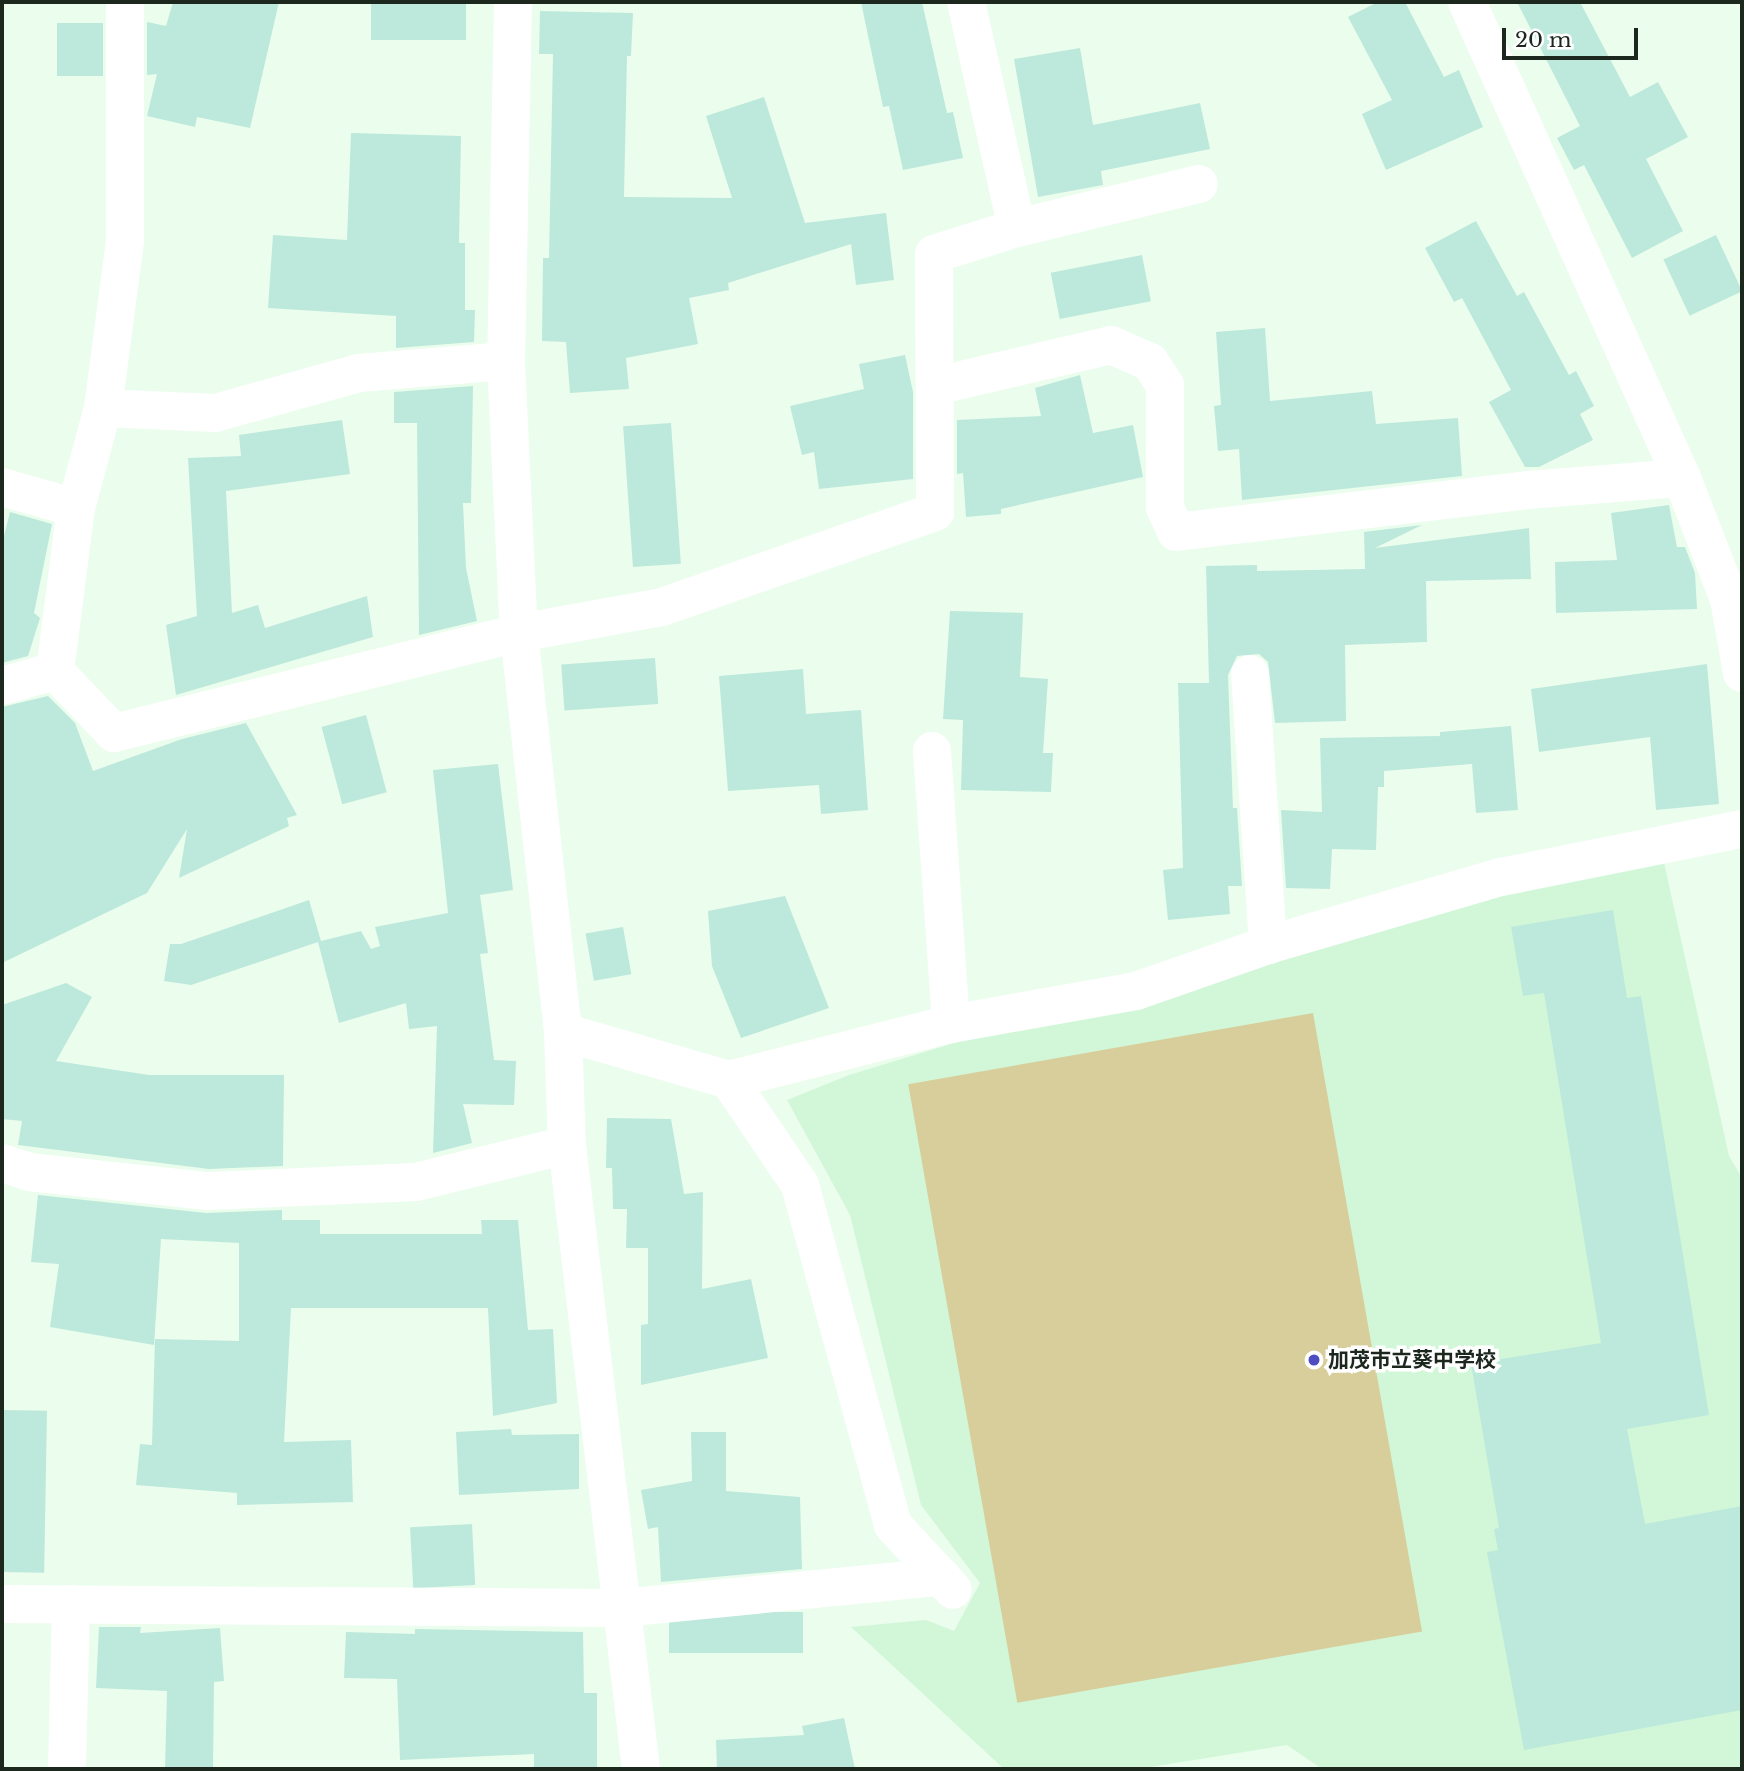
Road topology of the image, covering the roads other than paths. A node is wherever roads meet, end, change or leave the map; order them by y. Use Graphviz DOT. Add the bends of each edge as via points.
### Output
graph roads {
  1 [pos="125,2"];
  2 [pos="513,2"];
  3 [pos="966,2"];
  4 [pos="1467,2"];
  5 [pos="1199,184"];
  6 [pos="1017,228"];
  7 [pos="506,360"];
  8 [pos="936,386"];
  9 [pos="103,408"];
  10 [pos="1682,478"];
  11 [pos="2,487"];
  12 [pos="76,508"];
  13 [pos="519,633"];
  14 [pos="55,671"];
  15 [pos="1742,673"];
  16 [pos="1250,674"];
  17 [pos="2,686"];
  18 [pos="932,751"];
  19 [pos="1742,829"];
  20 [pos="1268,945"];
  21 [pos="951,1024"];
  22 [pos="563,1032"];
  23 [pos="729,1080"];
  24 [pos="567,1145"];
  25 [pos="2,1163"];
  26 [pos="2,1604"];
  27 [pos="71,1604"];
  28 [pos="622,1608"];
  29 [pos="67,1769"];
  30 [pos="641,1769"];
  1 -- 9 [label="street" via="125,241"];
  2 -- 7 [label="street"];
  3 -- 6 [label="street"];
  4 -- 10 [label="street"];
  5 -- 6 [label="street"];
  6 -- 8 [label="street" via="934,254"];
  7 -- 9 [label="street" via="359,373 215,413"];
  7 -- 13 [label="street"];
  8 -- 10 [label="street" via="1111,345 1150,362 1165,385 1165,508 1176,532 1528,490"];
  8 -- 13 [label="street" via="935,512 662,607"];
  9 -- 12 [label="street"];
  10 -- 15 [label="street" via="1729,598"];
  11 -- 12 [label="street"];
  12 -- 14 [label="street"];
  13 -- 14 [label="street" via="114,733"];
  13 -- 22 [label="street"];
  14 -- 17 [label="street"];
  16 -- 20 [label="street"];
  18 -- 21 [label="street"];
  19 -- 20 [label="street" via="1502,877"];
  20 -- 21 [label="street" via="1136,990"];
  21 -- 23 [label="street"];
  22 -- 23 [label="street"];
  22 -- 24 [label="street"];
  23 -- 28 [label="street" via="800,1185 893,1525 949,1585"];
  24 -- 25 [label="street" via="416,1182 208,1191 29,1172"];
  24 -- 28 [label="street"];
  26 -- 27 [label="street"];
  27 -- 28 [label="street"];
  27 -- 29 [label="street"];
  28 -- 30 [label="street"];
}
